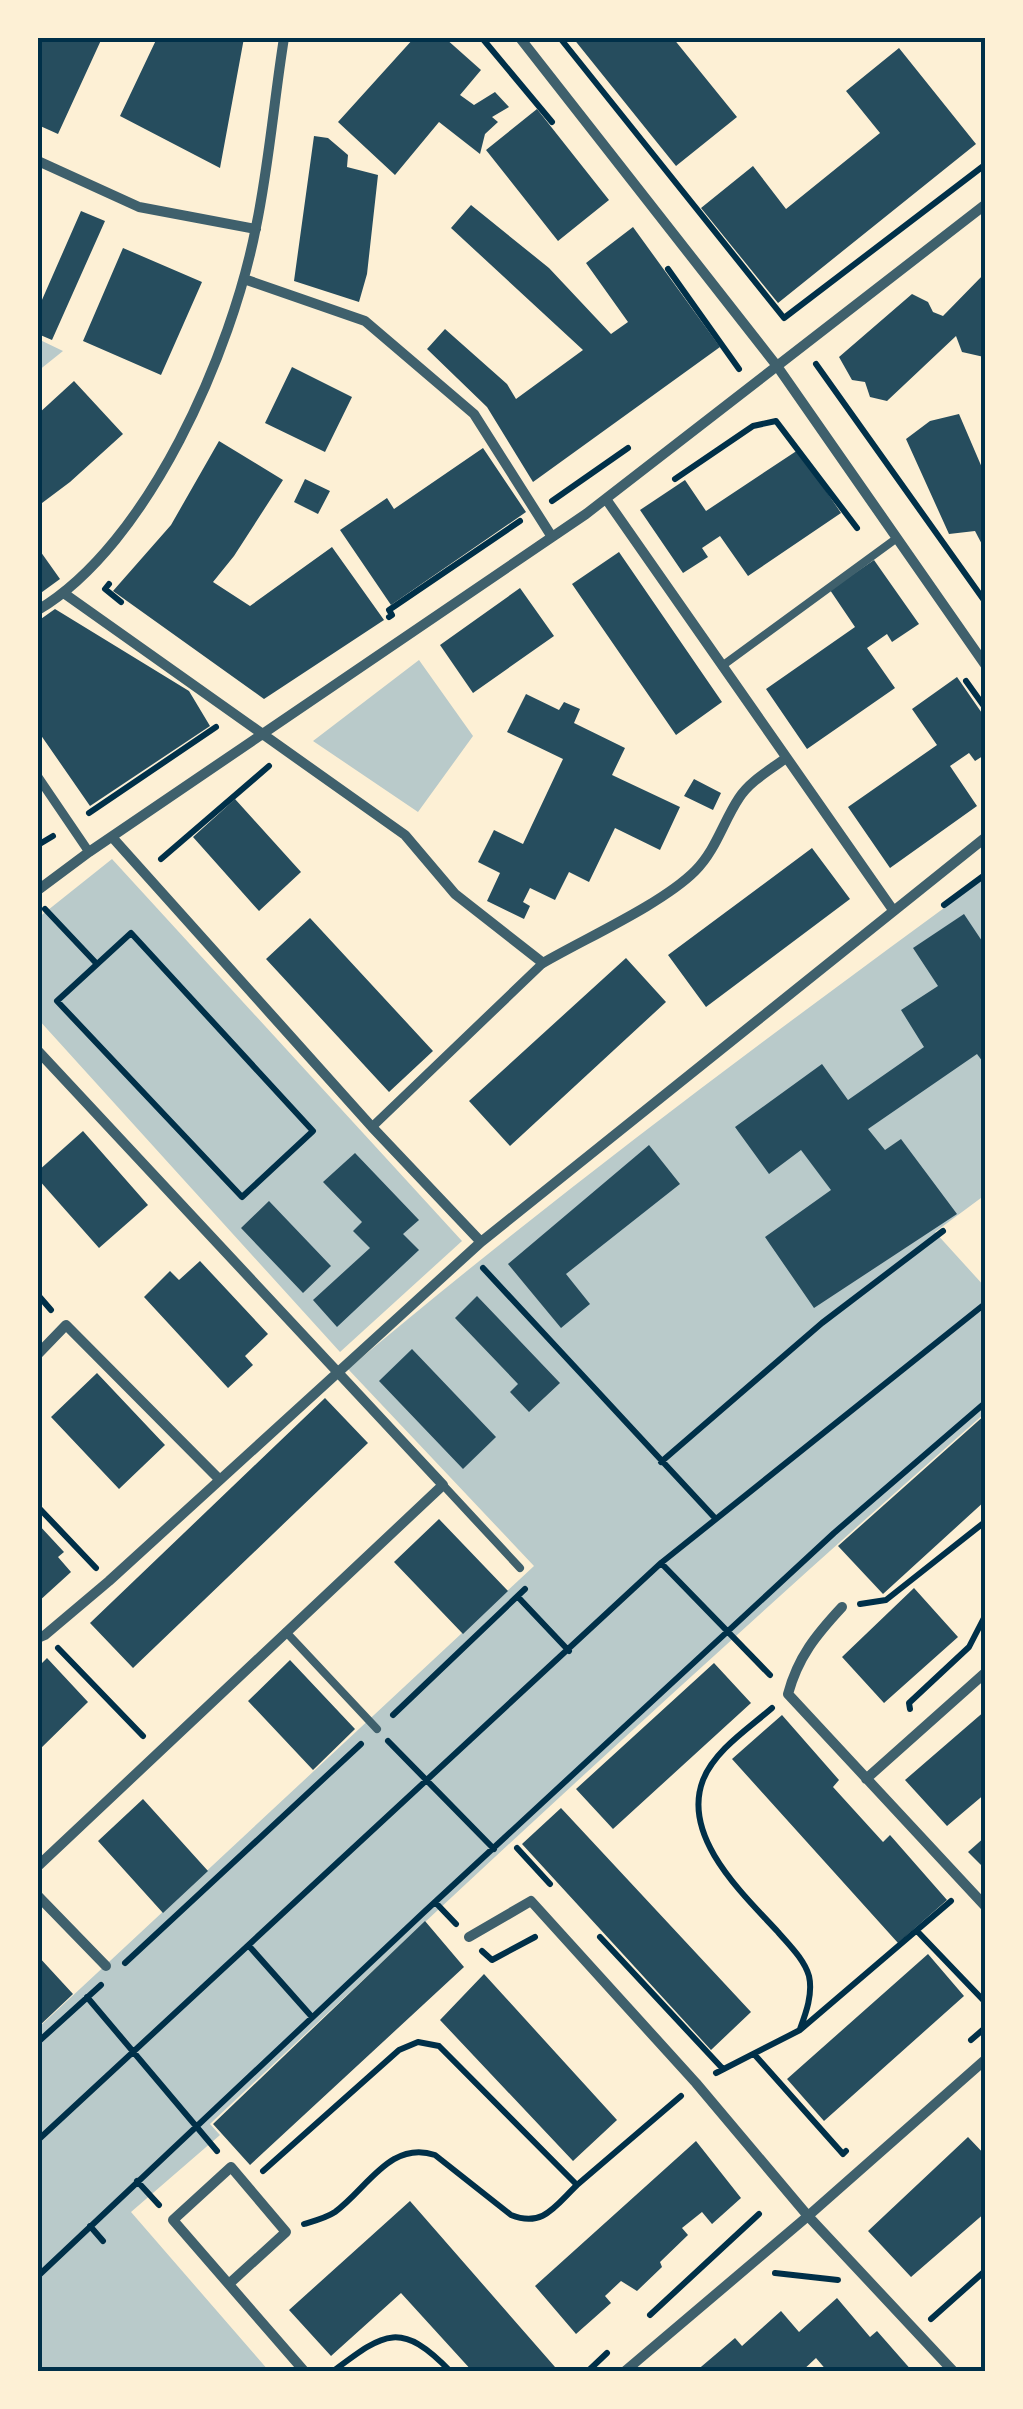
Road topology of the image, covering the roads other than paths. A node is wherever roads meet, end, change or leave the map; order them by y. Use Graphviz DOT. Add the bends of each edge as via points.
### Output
graph roads {
  1 [pos="284,38"];
  2 [pos="520,38"];
  3 [pos="38,162"];
  4 [pos="986,204"];
  5 [pos="256,229"];
  6 [pos="244,278"];
  7 [pos="777,366"];
  8 [pos="606,499"];
  9 [pos="552,537"];
  10 [pos="897,538"];
  11 [pos="64,594"];
  12 [pos="38,610"];
  13 [pos="722,666"];
  14 [pos="986,666"];
  15 [pos="263,734"];
  16 [pos="786,758"];
  17 [pos="38,777"];
  18 [pos="112,836"];
  19 [pos="986,837"];
  20 [pos="89,852"];
  21 [pos="38,890"];
  22 [pos="892,910"];
  23 [pos="543,963"];
  24 [pos="38,1051"];
  25 [pos="372,1127"];
  26 [pos="481,1242"];
  27 [pos="38,1354"];
  28 [pos="335,1372"];
  29 [pos="218,1478"];
  30 [pos="443,1486"];
  31 [pos="520,1568"];
  32 [pos="842,1607"];
  33 [pos="286,1632"];
  34 [pos="41,1636"];
  35 [pos="986,1672"];
  36 [pos="377,1729"];
  37 [pos="866,1778"];
  38 [pos="38,1866"];
  39 [pos="38,1896"];
  40 [pos="986,1907"];
  41 [pos="469,1938"];
  42 [pos="106,1966"];
  43 [pos="986,2059"];
  44 [pos="808,2216"];
  45 [pos="230,2283"];
  46 [pos="306,2372"];
  47 [pos="624,2372"];
  48 [pos="954,2372"];
  1 -- 5 [label="street"];
  2 -- 7 [label="street"];
  3 -- 5 [label="street" via="139,207"];
  4 -- 7 [label="street"];
  5 -- 6 [label="street"];
  6 -- 9 [label="street" via="365,321 474,414"];
  6 -- 11 [label="street" via="226,335 167,463 128,524"];
  7 -- 8 [label="street"];
  7 -- 10 [label="street"];
  8 -- 9 [label="street"];
  8 -- 13 [label="street"];
  9 -- 15 [label="street"];
  10 -- 13 [label="lane"];
  10 -- 14 [label="street"];
  11 -- 12 [label="street"];
  11 -- 15 [label="street"];
  13 -- 16 [label="street"];
  15 -- 18 [label="street"];
  15 -- 23 [label="street" via="405,835 455,894"];
  16 -- 22 [label="street"];
  16 -- 23 [label="street" via="748,787 708,855 678,886"];
  17 -- 20 [label="street"];
  18 -- 20 [label="street"];
  18 -- 25 [label="street"];
  19 -- 22 [label="street"];
  20 -- 21 [label="street"];
  22 -- 26 [label="street"];
  23 -- 25 [label="street"];
  24 -- 28 [label="street"];
  25 -- 26 [label="street"];
  26 -- 28 [label="street"];
  27 -- 29 [label="street" via="66,1325"];
  28 -- 29 [label="street"];
  28 -- 30 [label="street"];
  29 -- 34 [label="street"];
  30 -- 31 [label="lane"];
  30 -- 33 [label="street"];
  32 -- 37 [label="street" via="809,1643 788,1694"];
  33 -- 36 [label="lane"];
  33 -- 38 [label="street"];
  35 -- 37 [label="street"];
  37 -- 40 [label="street"];
  39 -- 42 [label="street"];
  41 -- 44 [label="street" via="531,1901"];
  43 -- 44 [label="street"];
  44 -- 47 [label="street"];
  44 -- 48 [label="street"];
  45 -- 45 [label="street" via="174,2220 231,2168 286,2232"];
  45 -- 46 [label="street"];
}
